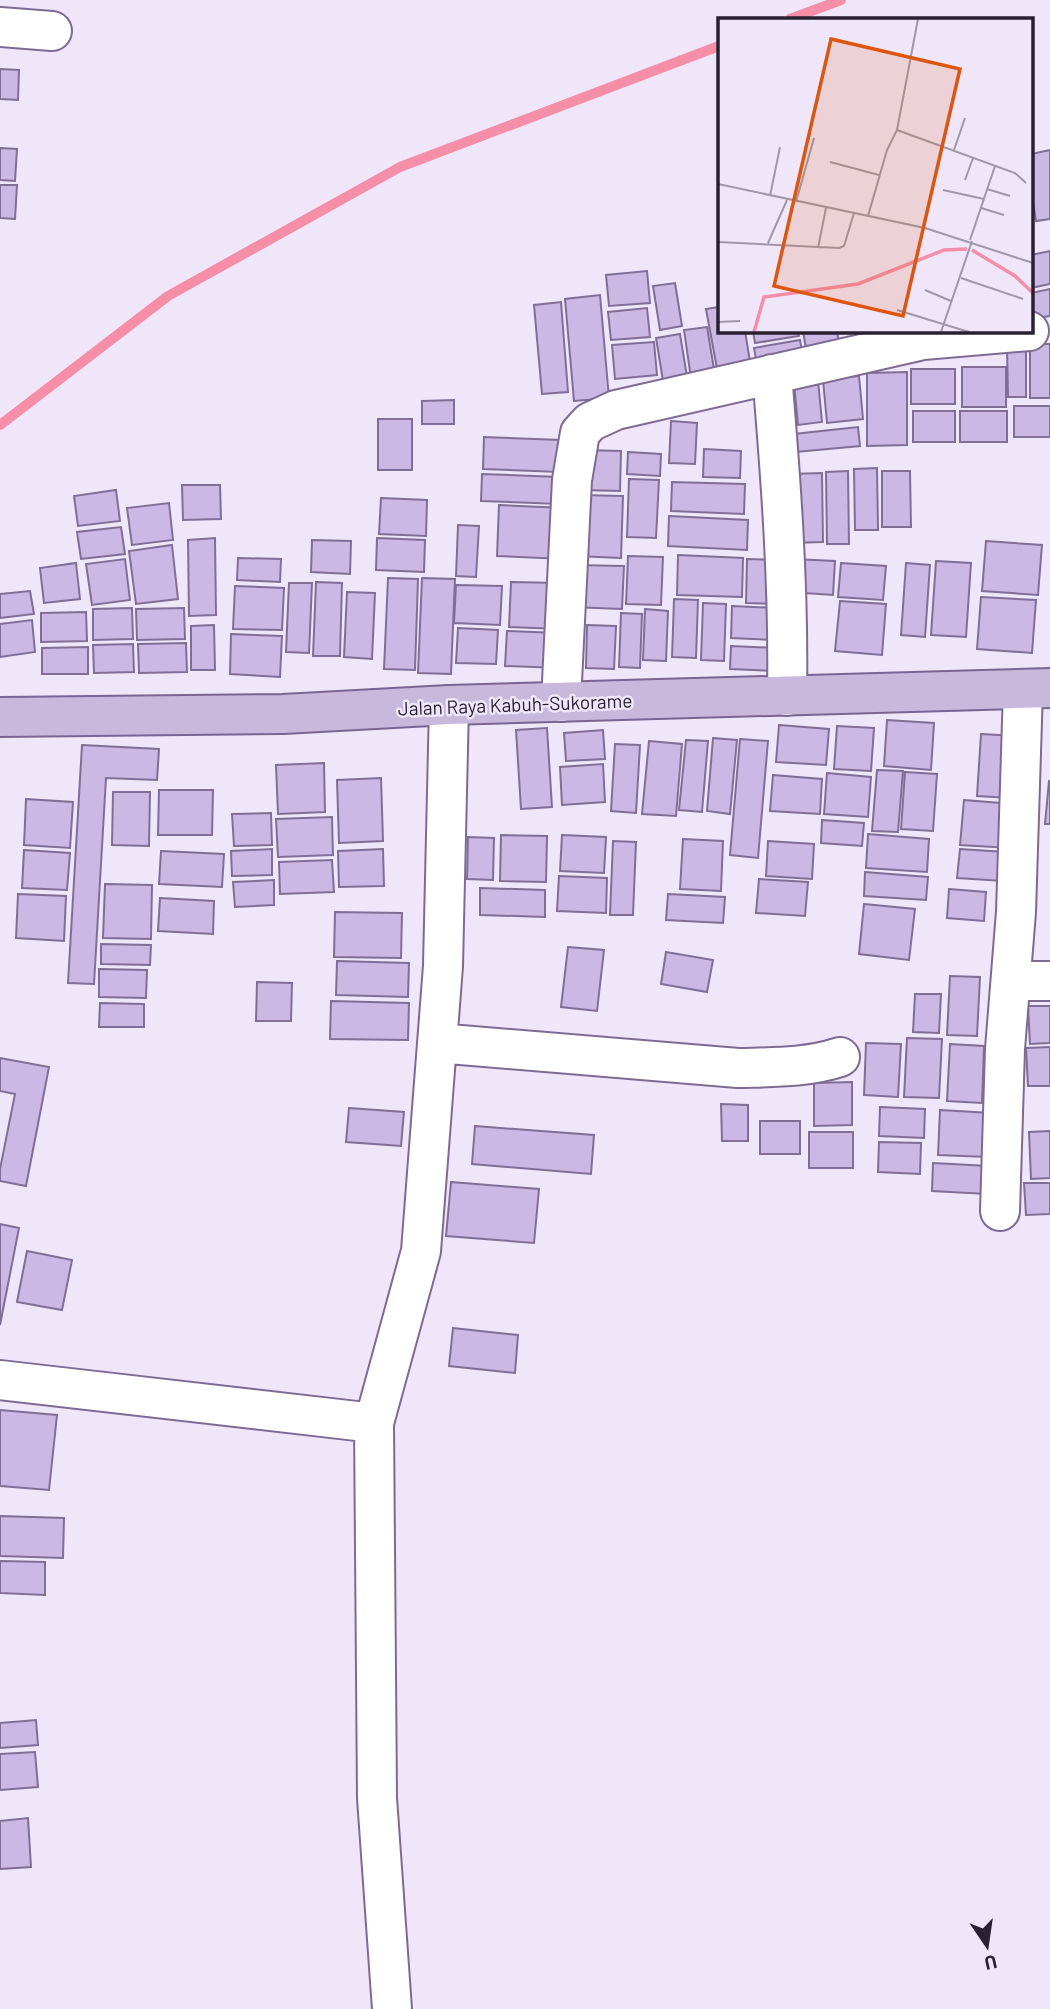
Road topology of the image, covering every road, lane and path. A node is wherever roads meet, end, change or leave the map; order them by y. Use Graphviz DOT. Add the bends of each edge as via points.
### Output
graph roads {
  1 [pos="0,27"];
  2 [pos="52,31"];
  3 [pos="1050,329"];
  4 [pos="1032,331"];
  5 [pos="1018,332"];
  6 [pos="772,374"];
  7 [pos="1035,689"];
  8 [pos="787,696"];
  9 [pos="561,702"];
  10 [pos="449,705"];
  11 [pos="0,717"];
  12 [pos="1011,981"];
  13 [pos="1050,981"];
  14 [pos="437,1043"];
  15 [pos="840,1057"];
  16 [pos="1000,1211"];
  17 [pos="0,1380"];
  18 [pos="374,1423"];
  19 [pos="392,2009"];
  1 -- 2 [label="street"];
  3 -- 4 [label="street"];
  5 -- 6 [label="street" via="923,340"];
  6 -- 8 [label="street" via="786,553"];
  6 -- 9 [label="street" via="616,410 590,422 580,433 572,480"];
  7 -- 8 [label="main road, Jalan Raya Kabuh-Sukorame"];
  7 -- 12 [label="street"];
  8 -- 9 [label="main road, Jalan Raya Kabuh-Sukorame"];
  9 -- 10 [label="main road, Jalan Raya Kabuh-Sukorame"];
  10 -- 11 [label="main road, Jalan Raya Kabuh-Sukorame" via="283,714"];
  10 -- 14 [label="street"];
  12 -- 13 [label="street"];
  12 -- 16 [label="street"];
  14 -- 15 [label="street" via="738,1068 783,1067"];
  14 -- 18 [label="street" via="421,1251"];
  17 -- 18 [label="street"];
  18 -- 19 [label="street" via="377,1798"];
}
